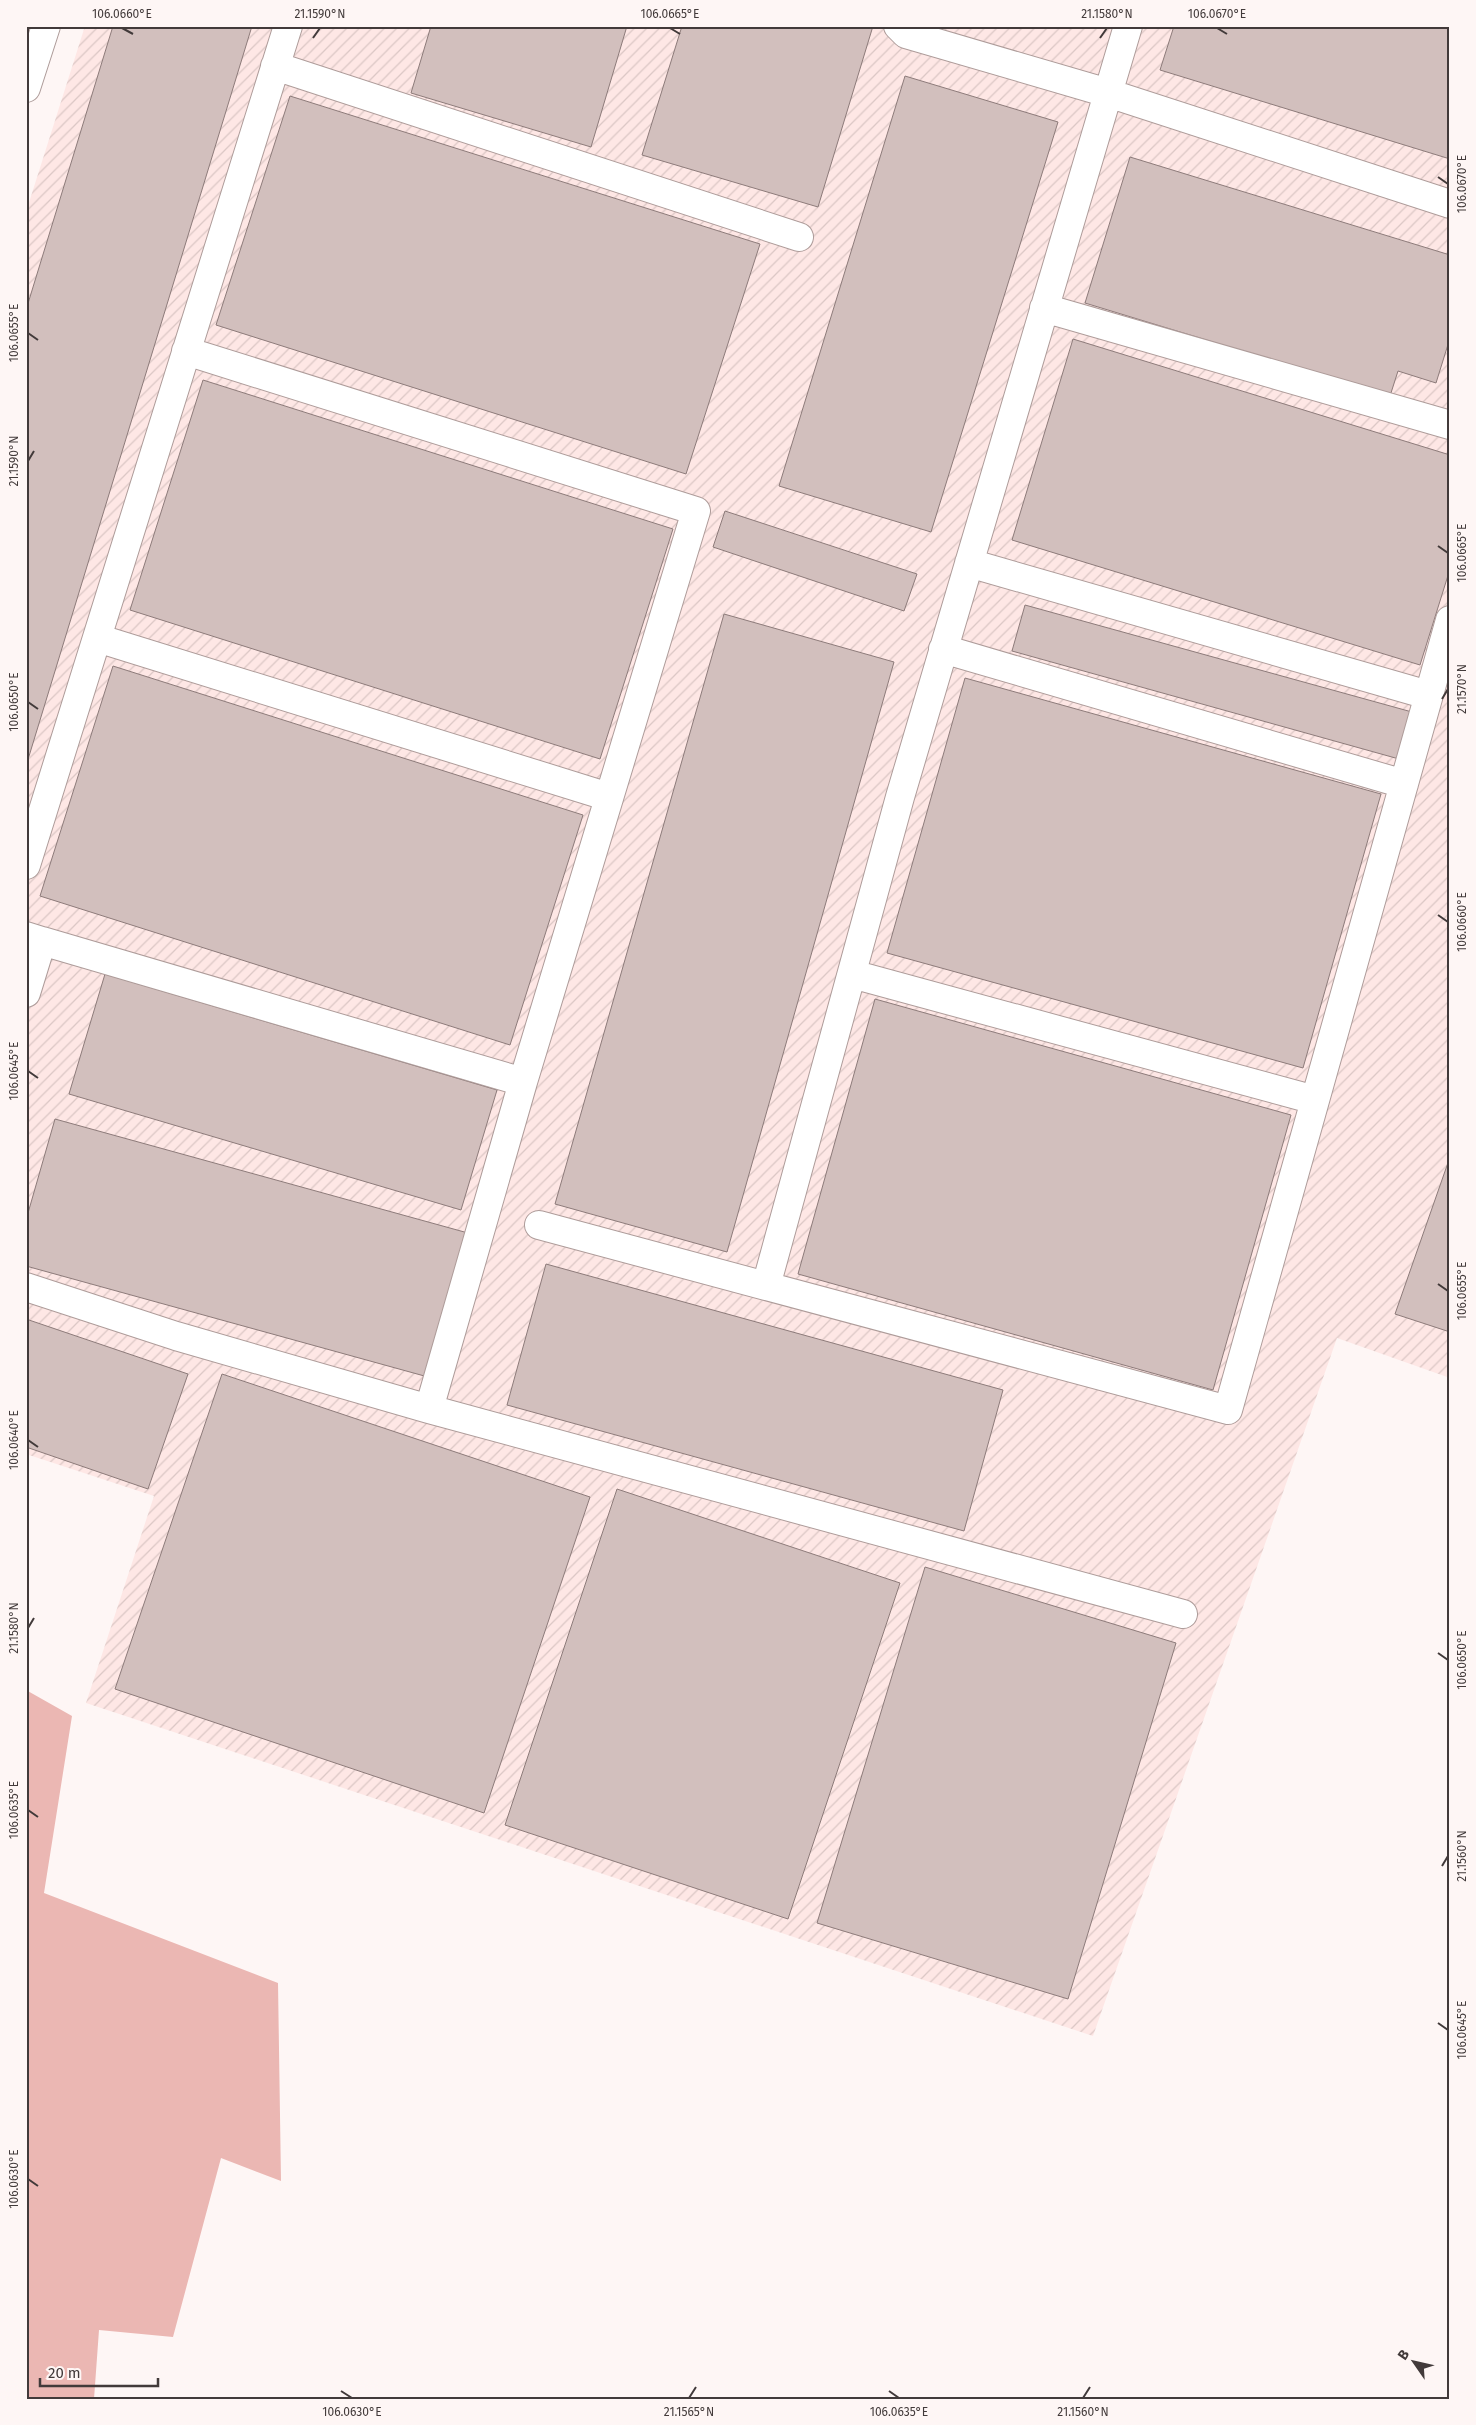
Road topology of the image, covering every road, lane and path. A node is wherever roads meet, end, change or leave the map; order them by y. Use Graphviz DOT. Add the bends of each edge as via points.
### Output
graph roads {
  1 [pos="46,26"];
  2 [pos="288,26"];
  3 [pos="898,26"];
  4 [pos="1128,26"];
  5 [pos="275,66"];
  6 [pos="26,88"];
  7 [pos="1108,93"];
  8 [pos="1450,204"];
  9 [pos="799,237"];
  10 [pos="1044,308"];
  11 [pos="186,351"];
  12 [pos="1450,425"];
  13 [pos="969,562"];
  14 [pos="1450,620"];
  15 [pos="98,638"];
  16 [pos="944,648"];
  17 [pos="1428,695"];
  18 [pos="1404,784"];
  19 [pos="609,797"];
  20 [pos="26,866"];
  21 [pos="34,939"];
  22 [pos="852,974"];
  23 [pos="26,993"];
  24 [pos="523,1082"];
  25 [pos="1315,1100"];
  26 [pos="539,1225"];
  27 [pos="766,1286"];
  28 [pos="26,1287"];
  29 [pos="429,1409"];
  30 [pos="1183,1614"];
  1 -- 6 [label="street"];
  2 -- 5 [label="street"];
  3 -- 7 [label="street" via="906,34"];
  4 -- 7 [label="street"];
  5 -- 9 [label="street"];
  5 -- 11 [label="street"];
  7 -- 8 [label="street"];
  7 -- 10 [label="street"];
  10 -- 12 [label="street"];
  10 -- 13 [label="street"];
  11 -- 15 [label="street"];
  11 -- 19 [label="street" via="696,511"];
  13 -- 16 [label="street"];
  13 -- 17 [label="street"];
  14 -- 17 [label="street"];
  15 -- 19 [label="street"];
  15 -- 20 [label="street"];
  16 -- 18 [label="street"];
  16 -- 22 [label="street"];
  17 -- 18 [label="street"];
  18 -- 25 [label="street"];
  19 -- 24 [label="street"];
  21 -- 23 [label="street"];
  21 -- 24 [label="street"];
  22 -- 25 [label="street"];
  22 -- 27 [label="street"];
  24 -- 29 [label="street"];
  25 -- 27 [label="street" via="1228,1410"];
  26 -- 27 [label="street"];
  28 -- 29 [label="street" via="176,1336"];
  29 -- 30 [label="street"];
}
